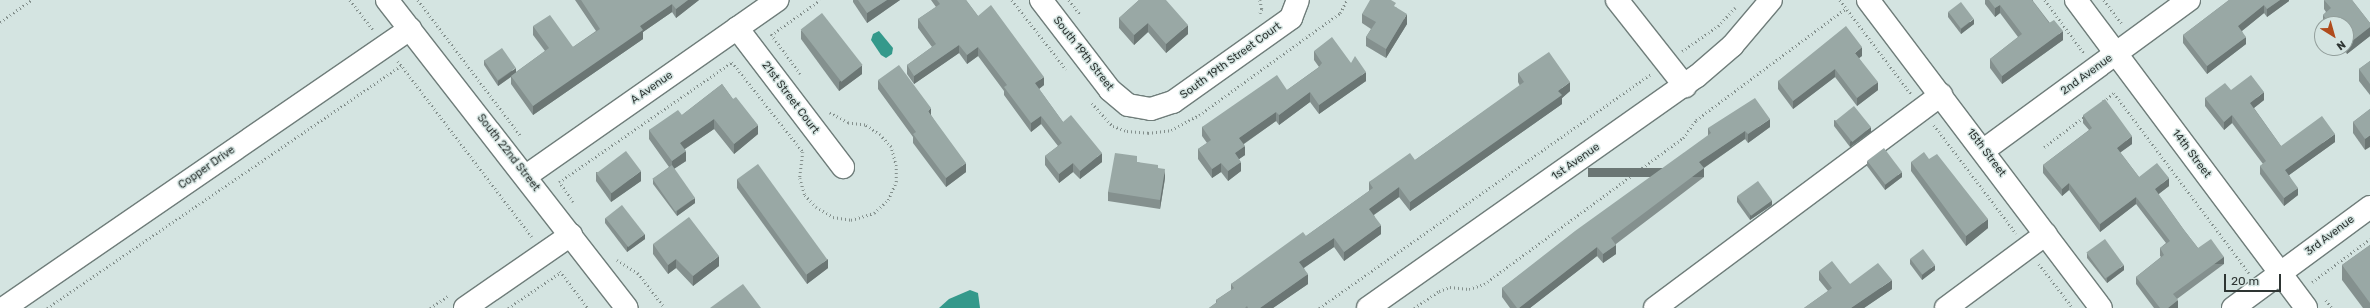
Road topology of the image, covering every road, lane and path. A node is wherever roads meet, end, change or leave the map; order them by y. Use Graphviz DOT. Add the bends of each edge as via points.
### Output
graph roads {
  1 [pos="32,0"];
  2 [pos="350,0"];
  3 [pos="387,0"];
  4 [pos="418,0"];
  5 [pos="777,0"];
  6 [pos="820,0"];
  7 [pos="1012,0"];
  8 [pos="1042,0"];
  9 [pos="1070,0"];
  10 [pos="1260,0"];
  11 [pos="1298,0"];
  12 [pos="1346,0"];
  13 [pos="1616,0"];
  14 [pos="1771,0"];
  15 [pos="1840,0"];
  16 [pos="1868,0"];
  17 [pos="2045,0"];
  18 [pos="2076,0"];
  19 [pos="2104,0"];
  20 [pos="2189,0"];
  21 [pos="1738,5"];
  22 [pos="1846,8"];
  23 [pos="1083,18"];
  24 [pos="1256,20"];
  25 [pos="0,22"];
  26 [pos="737,28"];
  27 [pos="410,29"];
  28 [pos="2126,29"];
  29 [pos="376,33"];
  30 [pos="2116,54"];
  31 [pos="2088,58"];
  32 [pos="1666,63"];
  33 [pos="1070,74"];
  34 [pos="803,77"];
  35 [pos="1685,86"];
  36 [pos="1941,95"];
  37 [pos="1089,99"];
  38 [pos="2097,106"];
  39 [pos="825,107"];
  40 [pos="1922,108"];
  41 [pos="1151,109"];
  42 [pos="2091,111"];
  43 [pos="525,141"];
  44 [pos="2044,147"];
  45 [pos="1984,150"];
  46 [pos="843,167"];
  47 [pos="526,176"];
  48 [pos="2370,207"];
  49 [pos="577,208"];
  50 [pos="2046,234"];
  51 [pos="571,235"];
  52 [pos="2370,239"];
  53 [pos="526,242"];
  54 [pos="2027,248"];
  55 [pos="613,255"];
  56 [pos="2280,273"];
  57 [pos="2251,276"];
  58 [pos="2312,282"];
  59 [pos="457,301"];
  60 [pos="4,308"];
  61 [pos="47,308"];
  62 [pos="430,308"];
  63 [pos="508,308"];
  64 [pos="588,308"];
  65 [pos="627,308"];
  66 [pos="665,308"];
  67 [pos="1319,308"];
  68 [pos="1368,308"];
  69 [pos="1414,308"];
  70 [pos="1655,308"];
  71 [pos="1946,308"];
  72 [pos="2073,308"];
  73 [pos="2102,308"];
  74 [pos="2233,308"];
  75 [pos="2306,308"];
  1 -- 25 [label="path"];
  2 -- 29 [label="path"];
  3 -- 27 [label="street, South 22nd Street"];
  4 -- 43 [label="path"];
  5 -- 26 [label="street, A Avenue"];
  6 -- 34 [label="path" via="771,35"];
  7 -- 33 [label="path"];
  8 -- 41 [label="street, South 19th Street" via="1110,90 1128,105"];
  9 -- 23 [label="path"];
  10 -- 24 [label="path" via="1262,9"];
  11 -- 41 [label="street, South 19th Street Court" via="1291,18 1173,102"];
  12 -- 37 [label="path" via="1340,13 1199,114 1171,130 1148,133 1127,131 1113,126"];
  13 -- 32 [label="street"];
  14 -- 35 [label="street, 1st Avenue" via="1732,46"];
  15 -- 22 [label="path"];
  16 -- 36 [label="street, 15th Street"];
  17 -- 31 [label="path"];
  18 -- 30 [label="street, 14th Street"];
  19 -- 28 [label="path"];
  20 -- 30 [label="street, 2nd Avenue"];
  21 -- 32 [label="path" via="1718,26"];
  22 -- 40 [label="path"];
  22 -- 69 [label="path" via="1696,120 1683,138 1484,284 1469,289 1450,287 1439,290"];
  26 -- 46 [label="street, 21st Street Court"];
  26 -- 47 [label="street, A Avenue"];
  27 -- 47 [label="street, South 22nd Street"];
  27 -- 60 [label="street, Copper Drive"];
  30 -- 45 [label="street, 2nd Avenue"];
  30 -- 56 [label="street, 14th Street"];
  32 -- 35 [label="street"];
  32 -- 67 [label="path"];
  35 -- 68 [label="street, 1st Avenue"];
  36 -- 40 [label="street"];
  36 -- 45 [label="street, 15th Street"];
  38 -- 57 [label="path" via="2114,93"];
  39 -- 49 [label="path" via="833,117 848,123 865,125 880,135 891,147 896,166 896,182 888,200 874,213 851,220 833,217 816,207 805,195 800,178 803,152 732,62 558,182"];
  40 -- 54 [label="path"];
  40 -- 70 [label="street"];
  42 -- 44 [label="path"];
  45 -- 50 [label="street, 15th Street"];
  47 -- 51 [label="street, South 22nd Street"];
  48 -- 56 [label="street, 3rd Avenue"];
  50 -- 54 [label="street"];
  50 -- 73 [label="street, 15th Street"];
  51 -- 59 [label="street"];
  51 -- 65 [label="street, South 22nd Street"];
  52 -- 58 [label="path"];
  53 -- 61 [label="path" via="532,238 402,65"];
  54 -- 71 [label="street"];
  54 -- 72 [label="path"];
  55 -- 66 [label="path" via="638,273"];
  56 -- 74 [label="street, 3rd Avenue"];
  56 -- 75 [label="street, 14th Street"];
  59 -- 62 [label="path"];
  63 -- 64 [label="path" via="561,272"];
}
